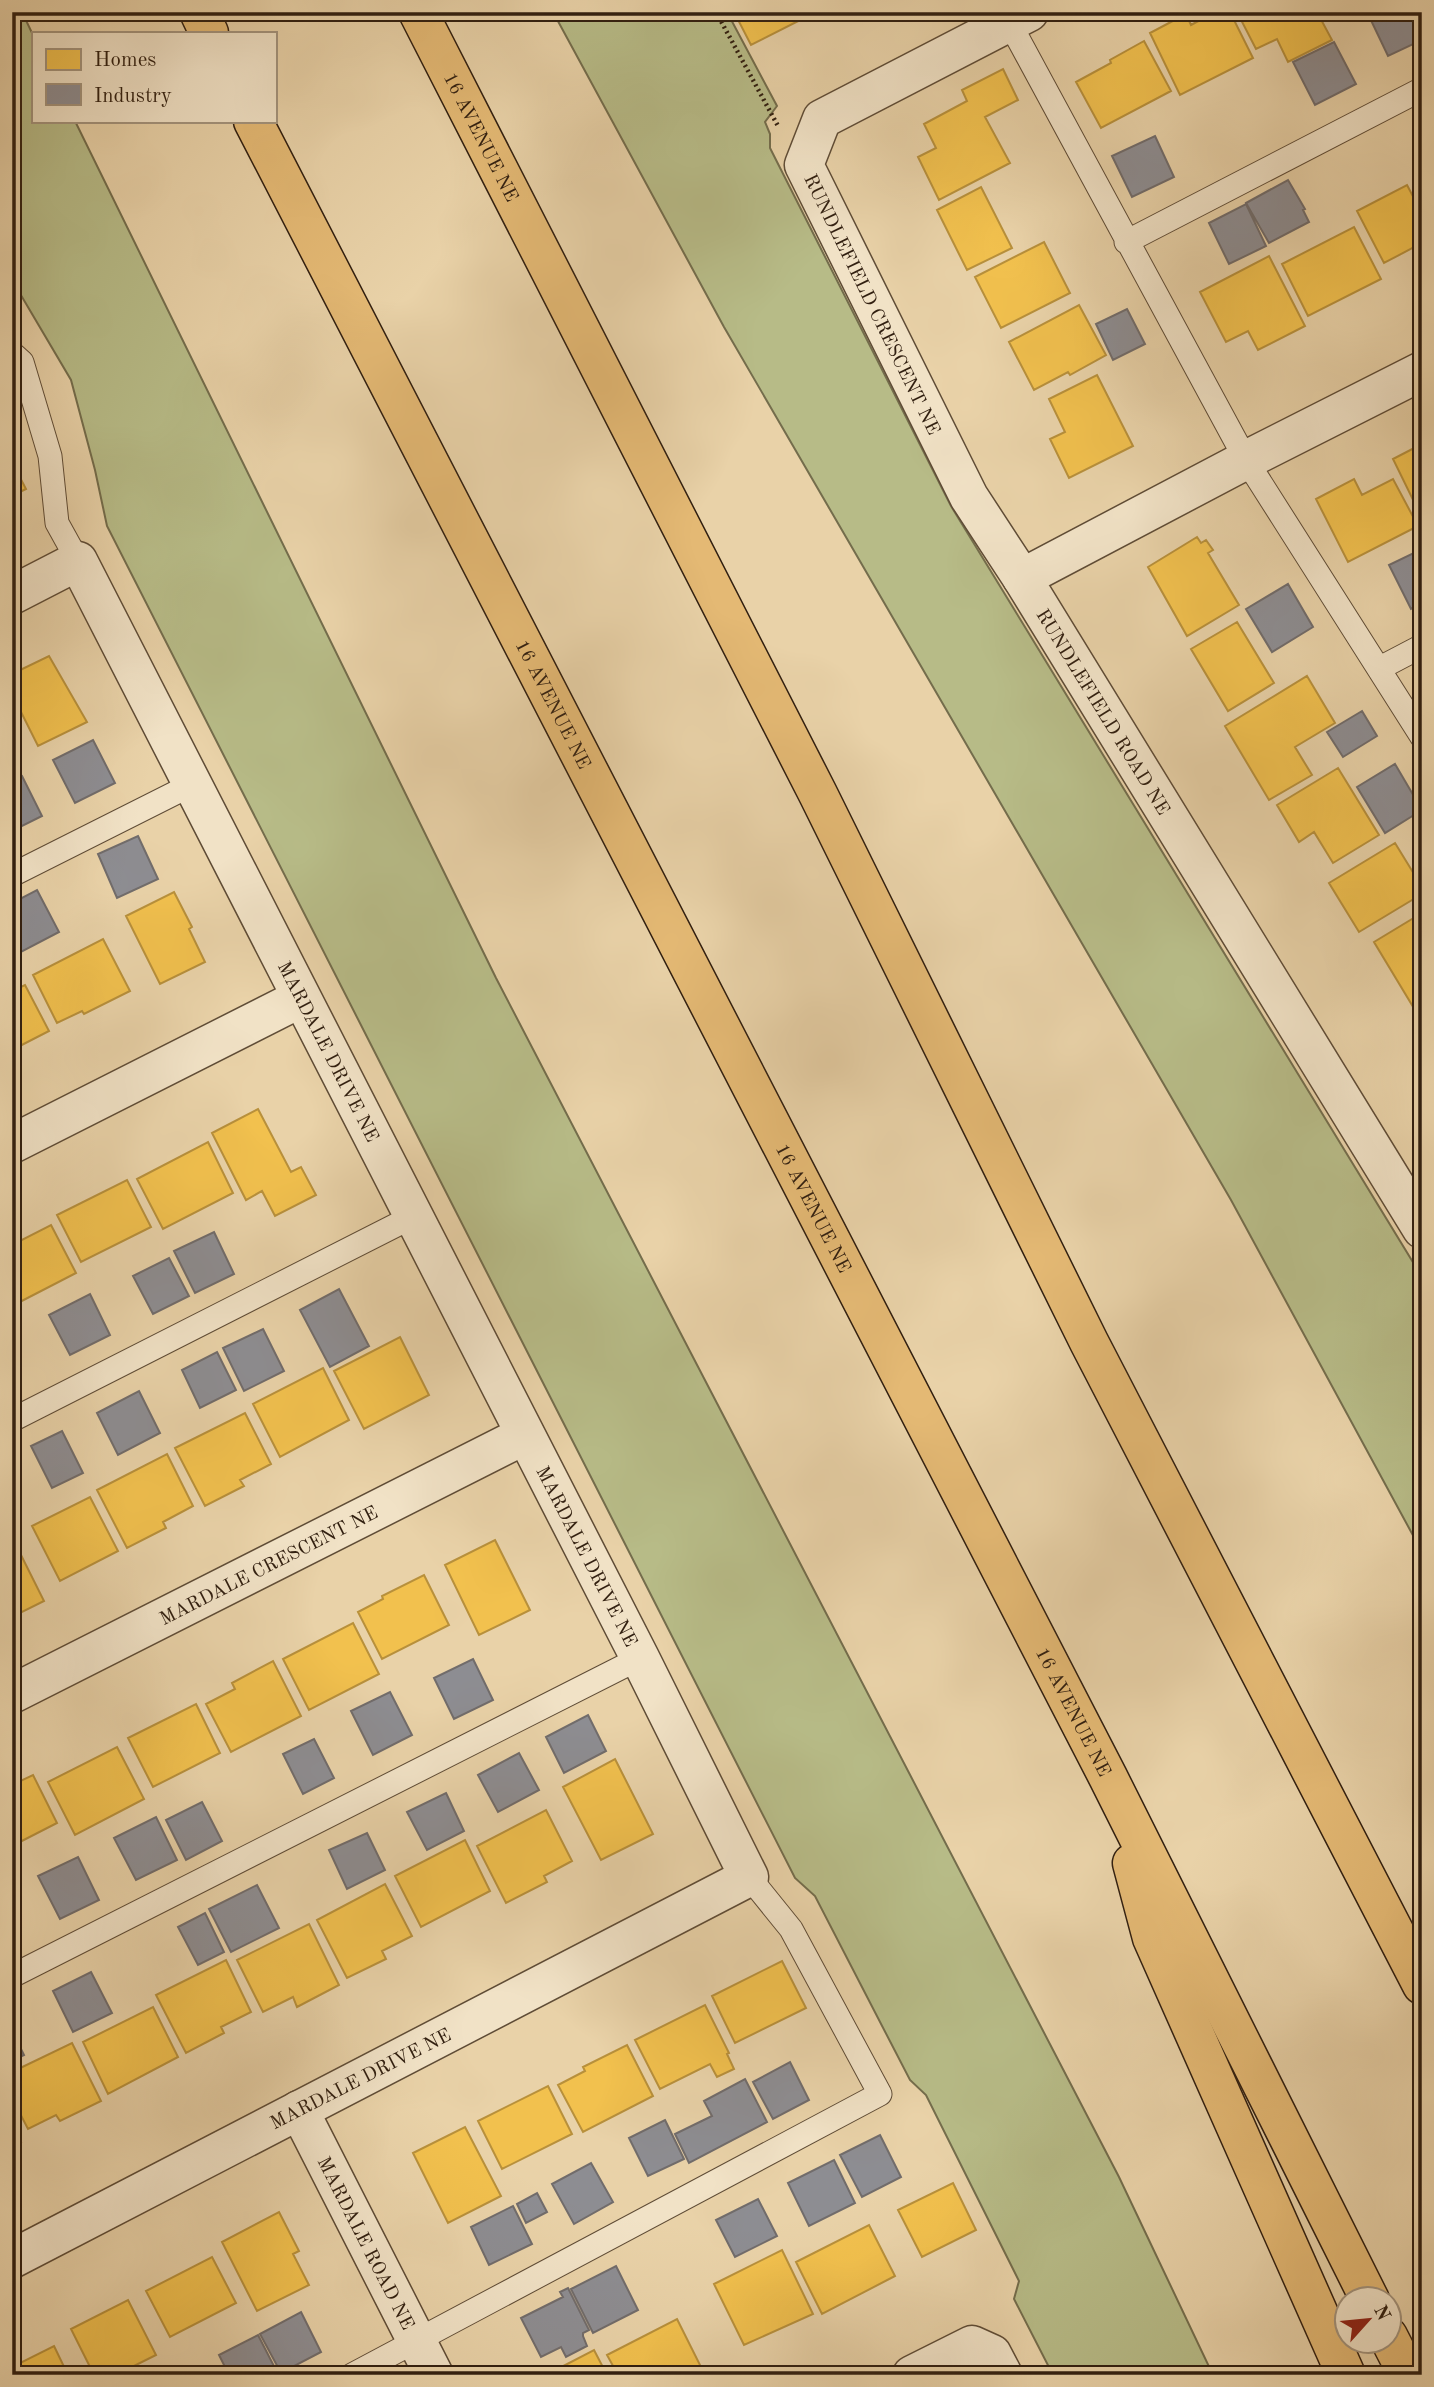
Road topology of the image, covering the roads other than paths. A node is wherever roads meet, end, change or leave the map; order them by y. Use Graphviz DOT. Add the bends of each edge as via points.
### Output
graph roads {
  1 [pos="198,12"];
  2 [pos="418,12"];
  3 [pos="1019,17"];
  4 [pos="208,32"];
  5 [pos="1422,89"];
  6 [pos="254,122"];
  7 [pos="1126,242"];
  8 [pos="12,353"];
  9 [pos="1422,371"];
  10 [pos="1246,460"];
  11 [pos="78,561"];
  12 [pos="1022,578"];
  13 [pos="12,595"];
  14 [pos="1422,646"];
  15 [pos="1380,668"];
  16 [pos="1422,737"];
  17 [pos="193,784"];
  18 [pos="12,875"];
  19 [pos="301,998"];
  20 [pos="12,1144"];
  21 [pos="414,1216"];
  22 [pos="1422,1229"];
  23 [pos="12,1420"];
  24 [pos="525,1435"];
  25 [pos="640,1658"];
  26 [pos="12,1694"];
  27 [pos="1108,1777"];
  28 [pos="749,1877"];
  29 [pos="12,1976"];
  30 [pos="1422,1985"];
  31 [pos="299,2110"];
  32 [pos="12,2259"];
  33 [pos="1363,2286"];
  34 [pos="416,2340"];
  35 [pos="1398,2356"];
  36 [pos="352,2375"];
  37 [pos="434,2375"];
  38 [pos="912,2375"];
  39 [pos="1003,2375"];
  40 [pos="1346,2375"];
  41 [pos="1408,2375"];
  1 -- 4 [label="highway"];
  2 -- 30 [label="highway, 16 AVENUE NE" via="824,806 1096,1354"];
  3 -- 7 [label="lane"];
  3 -- 12 [label="street, RUNDLEFIELD CRESCENT NE" via="822,119 804,165 969,496"];
  5 -- 7 [label="lane"];
  6 -- 27 [label="highway, 16 AVENUE NE"];
  7 -- 10 [label="lane"];
  8 -- 11 [label="lane" via="22,362 50,456 57,523"];
  9 -- 10 [label="street"];
  10 -- 12 [label="street"];
  10 -- 15 [label="lane"];
  11 -- 13 [label="street"];
  11 -- 17 [label="street, MARDALE DRIVE NE"];
  12 -- 22 [label="street, RUNDLEFIELD ROAD NE"];
  14 -- 15 [label="lane"];
  15 -- 16 [label="lane"];
  17 -- 18 [label="lane"];
  17 -- 19 [label="street, MARDALE DRIVE NE"];
  19 -- 20 [label="street"];
  19 -- 21 [label="street, MARDALE DRIVE NE"];
  21 -- 23 [label="lane"];
  21 -- 24 [label="street, MARDALE DRIVE NE"];
  24 -- 25 [label="street, MARDALE DRIVE NE"];
  24 -- 26 [label="street, MARDALE CRESCENT NE"];
  25 -- 28 [label="street, MARDALE DRIVE NE"];
  25 -- 29 [label="lane"];
  27 -- 33 [label="highway, 16 AVENUE NE"];
  27 -- 40 [label="highway" via="1152,1938"];
  28 -- 31 [label="street, MARDALE DRIVE NE"];
  28 -- 34 [label="lane" via="791,1929 880,2094"];
  31 -- 32 [label="street, MARDALE DRIVE NE"];
  31 -- 34 [label="street, MARDALE ROAD NE"];
  34 -- 36 [label="lane"];
  34 -- 37 [label="street, MARDALE ROAD NE"];
  35 -- 41 [label="highway"];
  38 -- 39 [label="street" via="972,2345 992,2354"];
}
